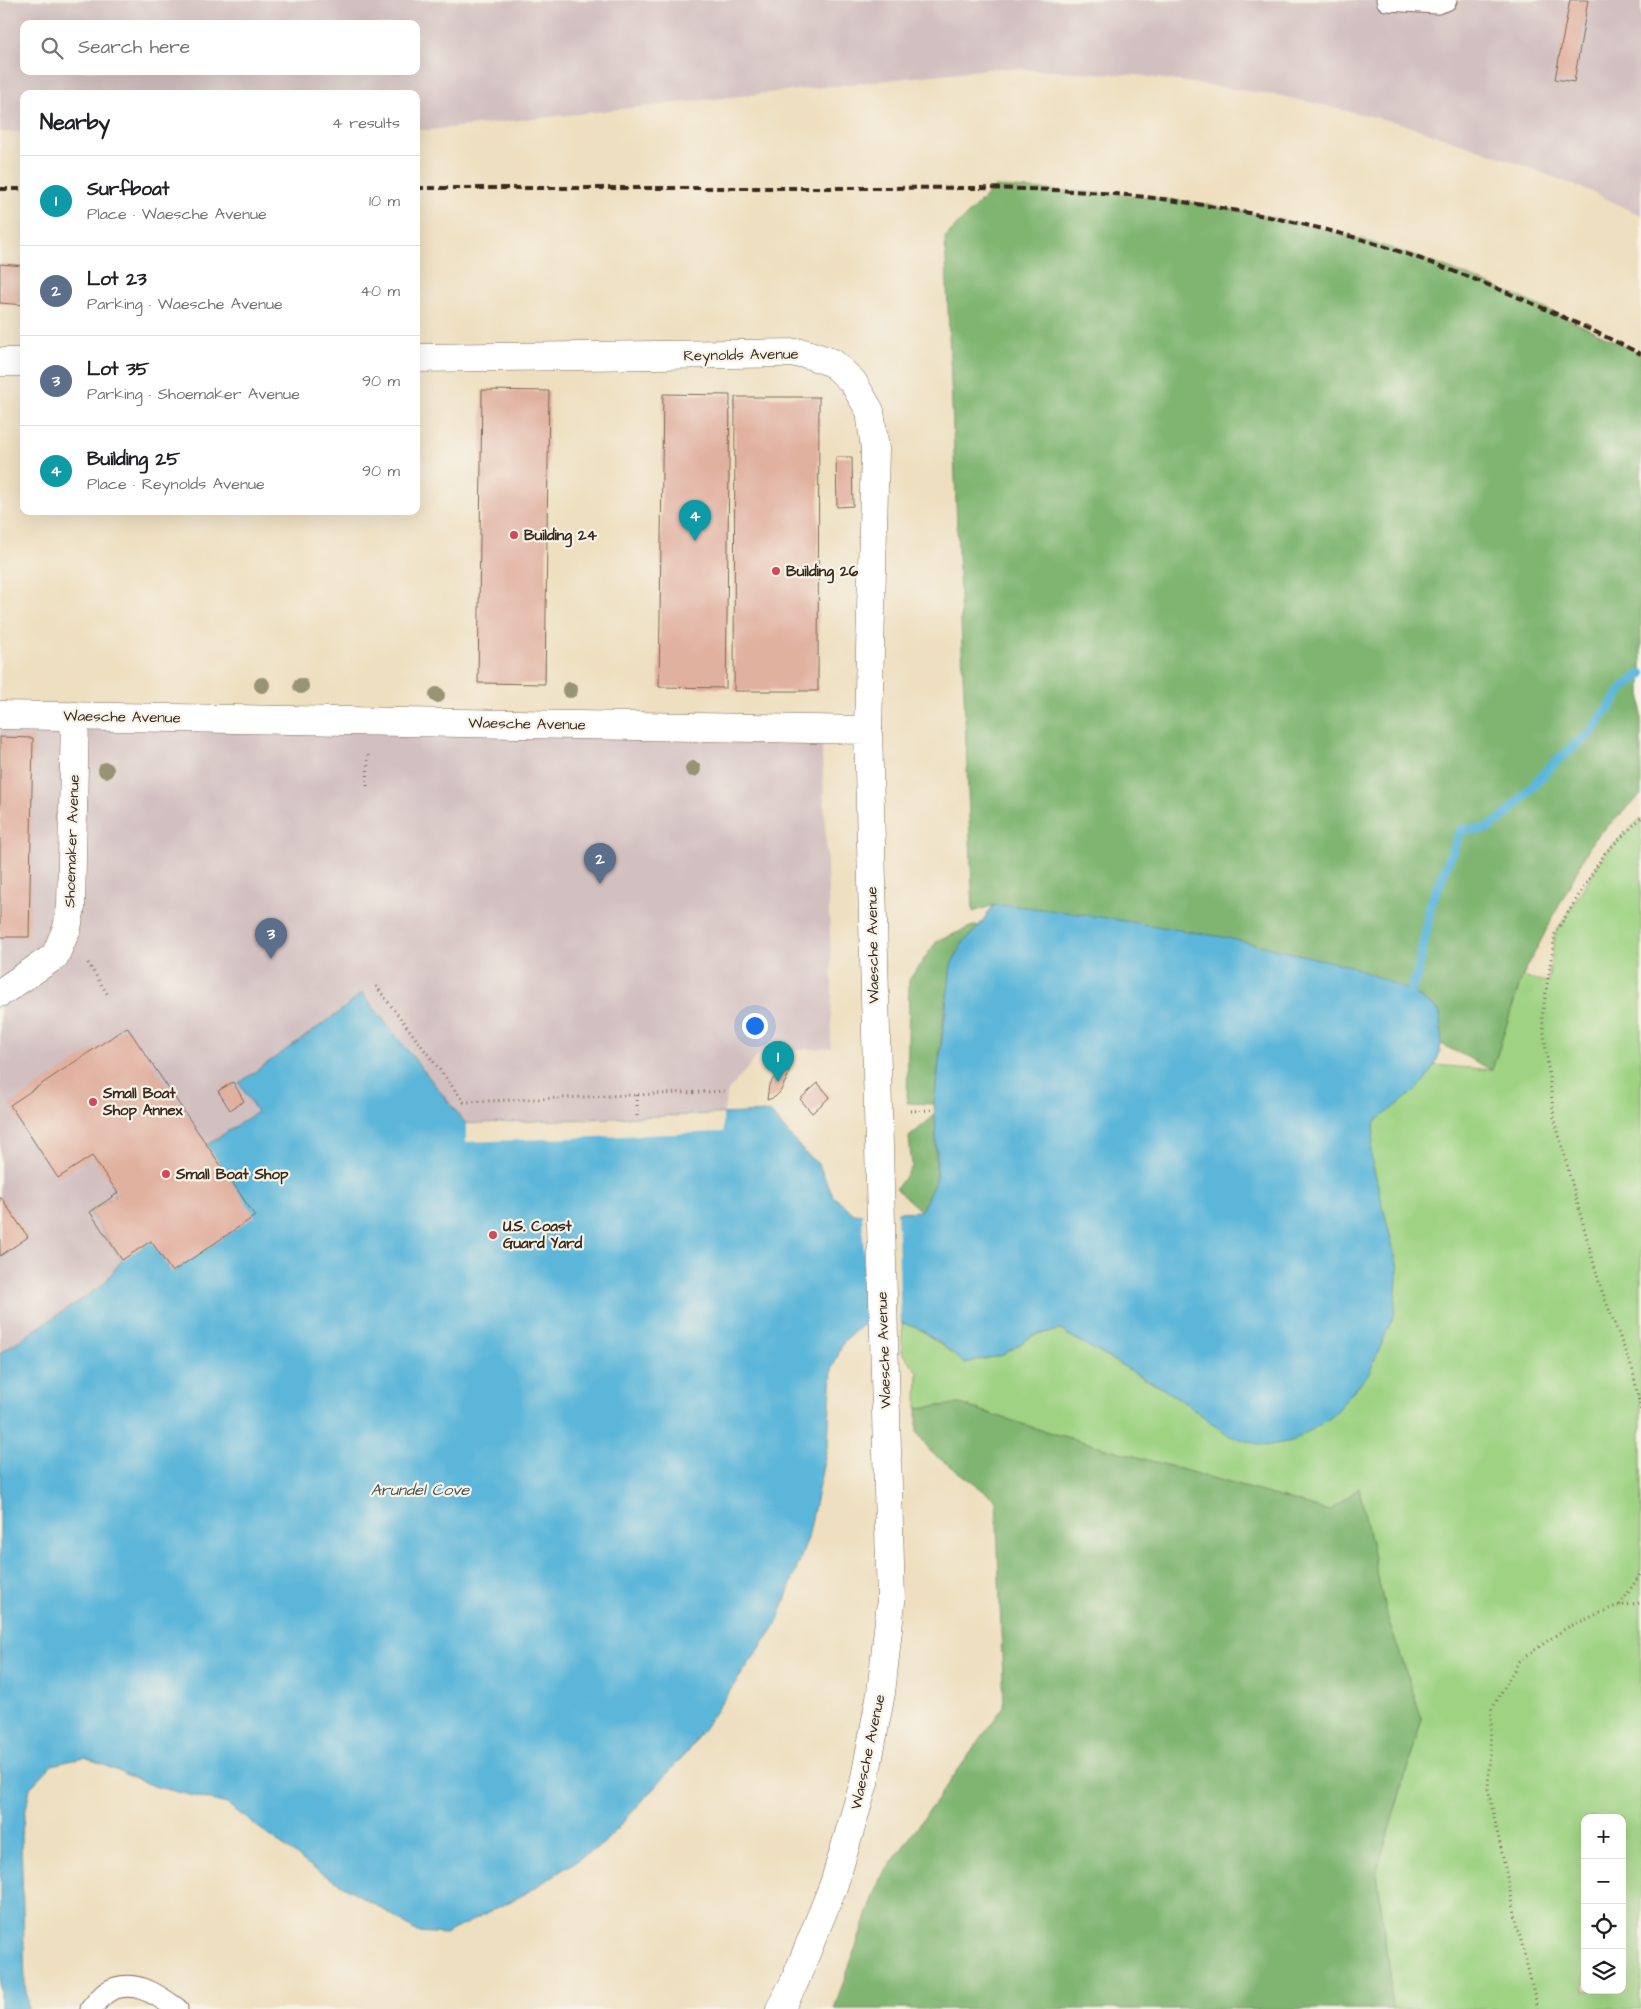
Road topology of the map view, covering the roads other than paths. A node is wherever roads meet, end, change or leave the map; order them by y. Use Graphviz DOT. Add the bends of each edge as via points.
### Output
graph roads {
  1 [pos="1387,0"];
  2 [pos="1446,0"];
  3 [pos="420,358"];
  4 [pos="0,362"];
  5 [pos="20,362"];
  6 [pos="0,715"];
  7 [pos="75,716"];
  8 [pos="868,730"];
  9 [pos="0,993"];
  10 [pos="91,2009"];
  11 [pos="178,2009"];
  12 [pos="780,2009"];
  1 -- 2 [label="lane" via="1437,3"];
  3 -- 8 [label="street, Reynolds Avenue" via="804,353 833,363 853,382 870,411 875,449"];
  4 -- 5 [label="street"];
  6 -- 7 [label="street, Waesche Avenue"];
  7 -- 8 [label="street, Waesche Avenue"];
  7 -- 9 [label="street, Shoemaker Avenue" via="71,907 67,928 55,956"];
  8 -- 12 [label="street, Waesche Avenue" via="891,1602 881,1693 864,1783 834,1884"];
  10 -- 11 [label="lane" via="106,1992 126,1986 147,1989"];
}
